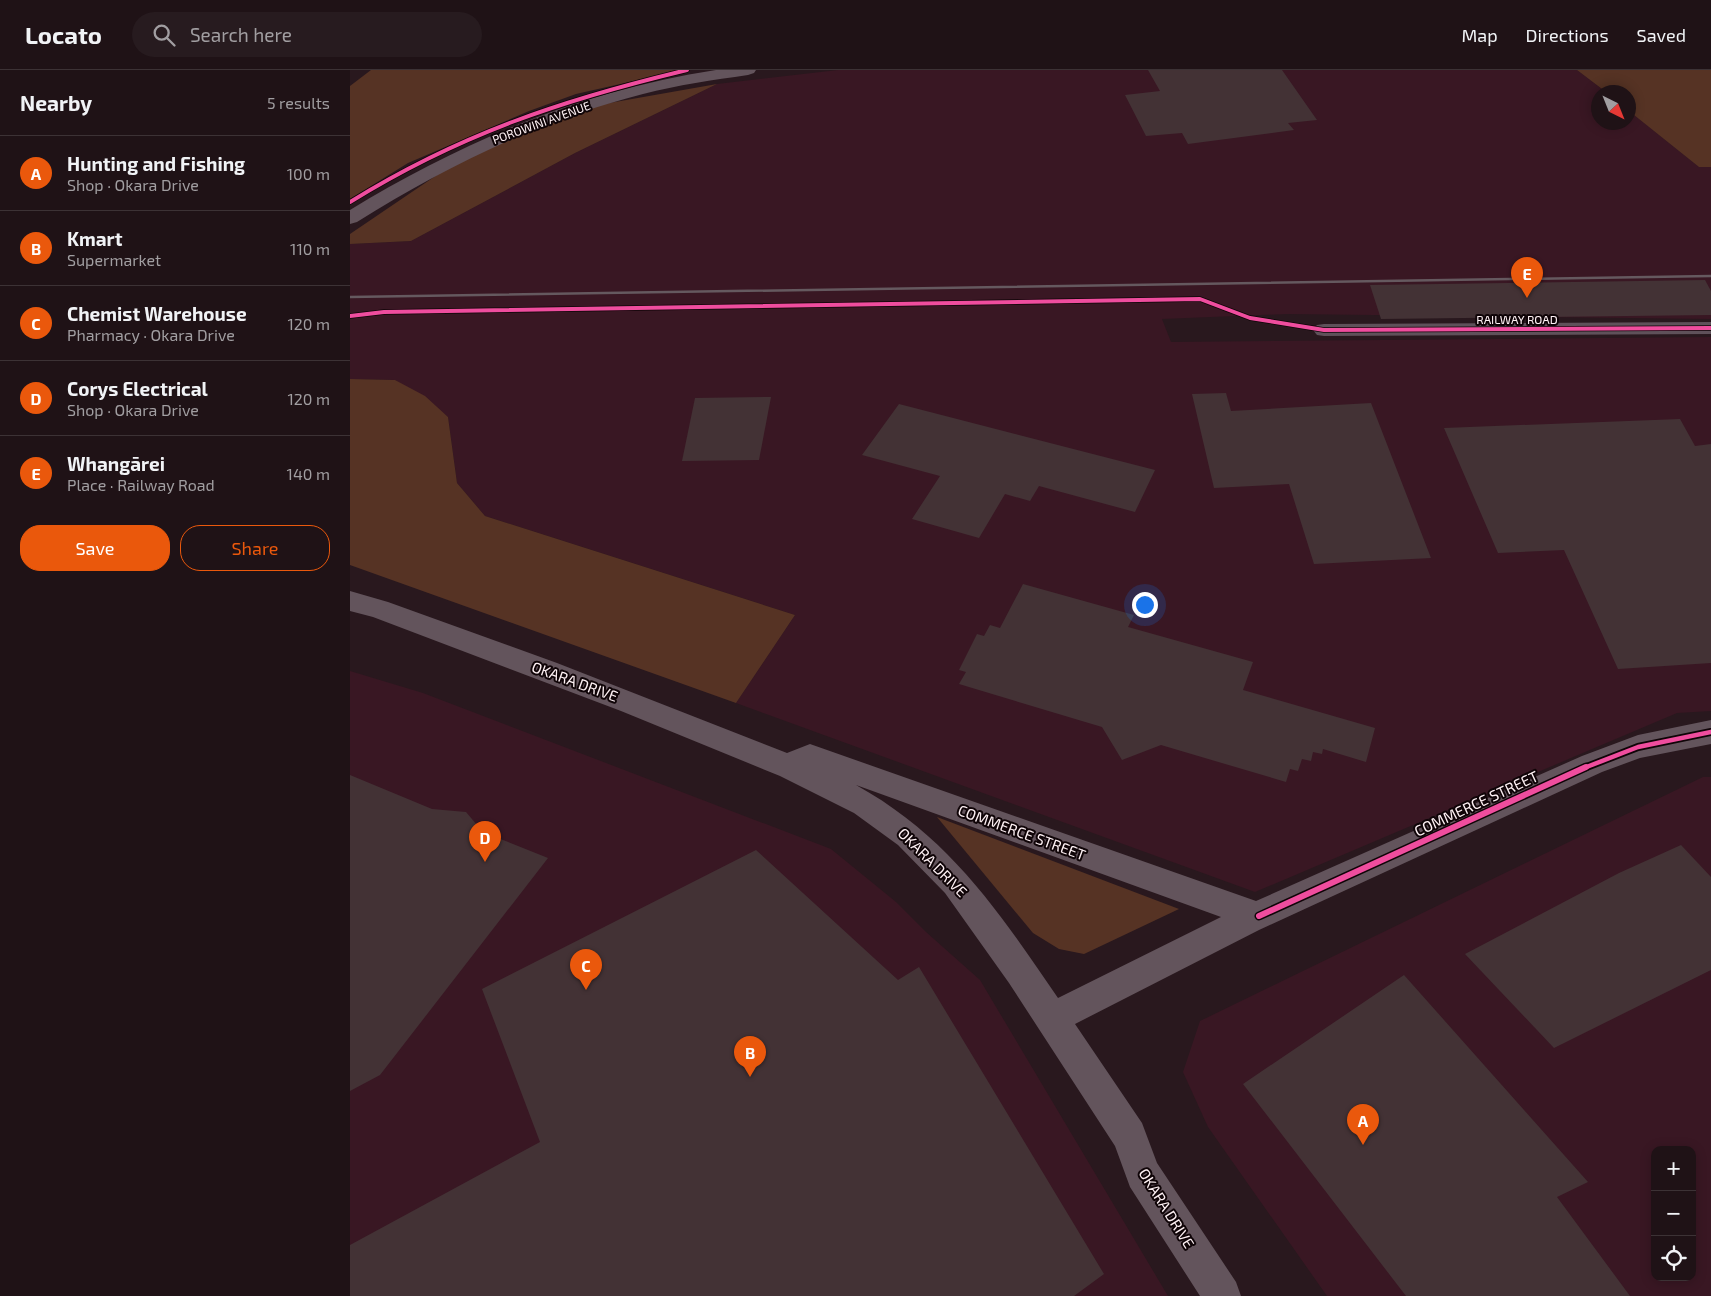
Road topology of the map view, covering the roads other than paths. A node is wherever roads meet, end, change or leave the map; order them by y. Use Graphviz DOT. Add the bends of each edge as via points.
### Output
graph roads {
  1 [pos="748,70"];
  2 [pos="350,218"];
  3 [pos="1711,328"];
  4 [pos="1324,330"];
  5 [pos="350,601"];
  6 [pos="1711,732"];
  7 [pos="787,766"];
  8 [pos="1258,916"];
  9 [pos="1052,1019"];
  10 [pos="1222,1296"];
  1 -- 2 [label="main road, POROWINI AVENUE" via="662,85 537,121 436,166"];
  3 -- 4 [label="street, RAILWAY ROAD"];
  5 -- 7 [label="main road, OKARA DRIVE" via="616,696"];
  6 -- 8 [label="main road, COMMERCE STREET" via="1638,747 1592,764"];
  7 -- 8 [label="main road, COMMERCE STREET" via="810,756"];
  7 -- 9 [label="main road, OKARA DRIVE" via="874,810 909,836 946,871 977,907"];
  8 -- 9 [label="main road, COMMERCE STREET"];
  9 -- 10 [label="main road, OKARA DRIVE" via="1129,1136 1143,1174"];
}
